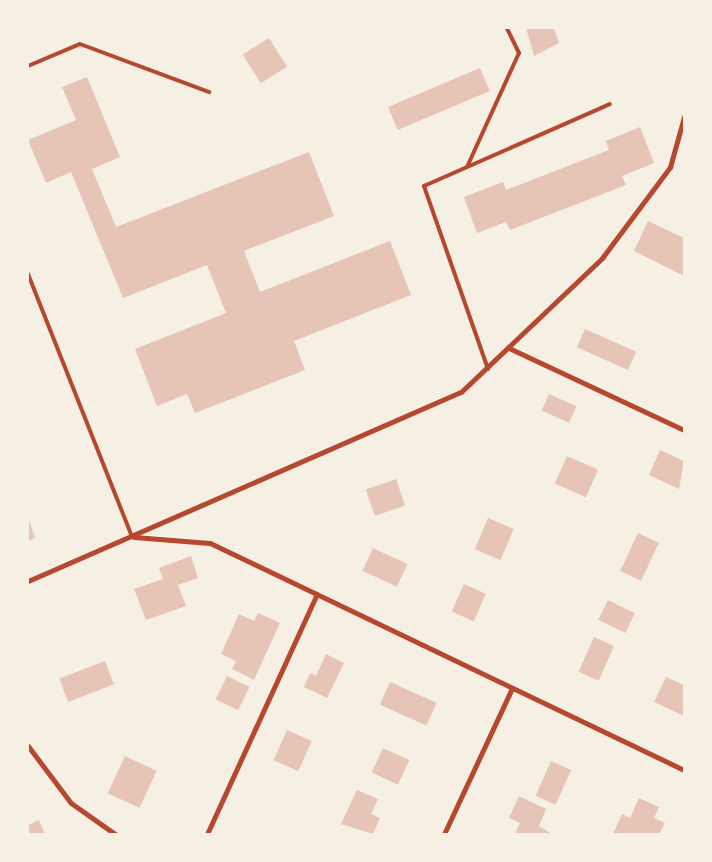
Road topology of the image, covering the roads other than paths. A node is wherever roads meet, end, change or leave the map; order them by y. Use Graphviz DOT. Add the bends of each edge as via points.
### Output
graph roads {
  1 [pos="506,28"];
  2 [pos="28,66"];
  3 [pos="210,92"];
  4 [pos="610,104"];
  5 [pos="684,117"];
  6 [pos="466,167"];
  7 [pos="28,274"];
  8 [pos="510,349"];
  9 [pos="488,368"];
  10 [pos="684,430"];
  11 [pos="132,537"];
  12 [pos="28,581"];
  13 [pos="317,594"];
  14 [pos="512,688"];
  15 [pos="28,746"];
  16 [pos="684,770"];
  17 [pos="115,834"];
  18 [pos="207,834"];
  19 [pos="444,834"];
  1 -- 6 [label="lane" via="519,53"];
  2 -- 3 [label="lane" via="80,44"];
  4 -- 6 [label="lane"];
  5 -- 8 [label="street" via="670,167 602,258"];
  6 -- 9 [label="lane" via="424,186"];
  7 -- 11 [label="lane"];
  8 -- 9 [label="street"];
  8 -- 10 [label="street"];
  9 -- 11 [label="street" via="461,392"];
  11 -- 12 [label="street"];
  11 -- 13 [label="street" via="210,543"];
  13 -- 14 [label="street"];
  13 -- 18 [label="street"];
  14 -- 16 [label="street"];
  14 -- 19 [label="street"];
  15 -- 17 [label="street" via="71,803"];
}
